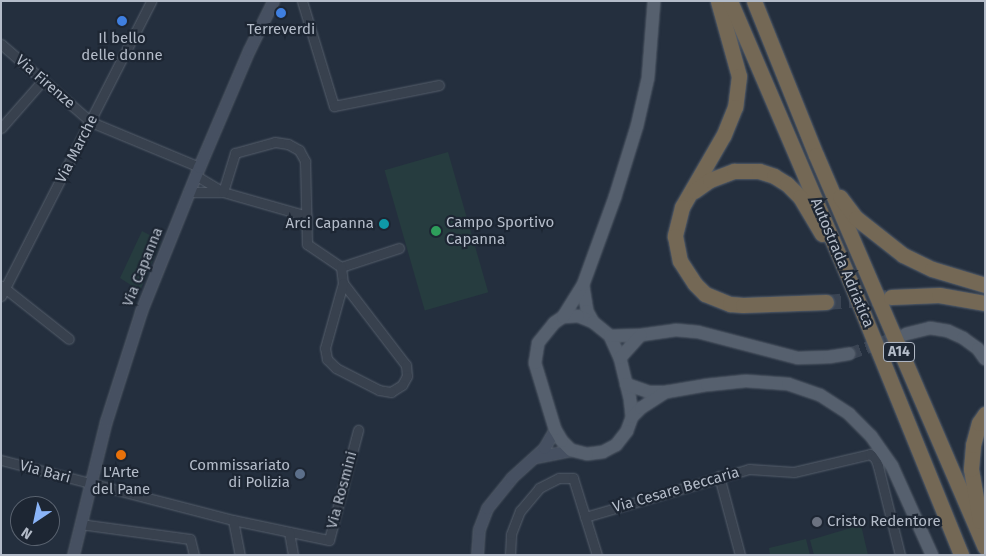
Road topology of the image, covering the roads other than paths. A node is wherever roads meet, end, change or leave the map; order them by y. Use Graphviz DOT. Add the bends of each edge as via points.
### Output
graph roads {
  1 [pos="151,1"];
  2 [pos="273,1"];
  3 [pos="302,1"];
  4 [pos="654,1"];
  5 [pos="718,1"];
  6 [pos="730,1"];
  7 [pos="754,1"];
  8 [pos="1,44"];
  9 [pos="43,80"];
  10 [pos="439,85"];
  11 [pos="91,122"];
  12 [pos="1,128"];
  13 [pos="816,155"];
  14 [pos="197,171"];
  15 [pos="188,192"];
  16 [pos="223,192"];
  17 [pos="691,193"];
  18 [pos="307,216"];
  19 [pos="399,248"];
  20 [pos="341,268"];
  21 [pos="850,281"];
  22 [pos="344,283"];
  23 [pos="582,285"];
  24 [pos="985,285"];
  25 [pos="2,290"];
  26 [pos="891,297"];
  27 [pos="826,302"];
  28 [pos="985,303"];
  29 [pos="563,317"];
  30 [pos="593,322"];
  31 [pos="906,334"];
  32 [pos="641,335"];
  33 [pos="610,336"];
  34 [pos="69,339"];
  35 [pos="849,354"];
  36 [pos="620,358"];
  37 [pos="985,359"];
  38 [pos="626,384"];
  39 [pos="666,392"];
  40 [pos="985,414"];
  41 [pos="632,417"];
  42 [pos="555,429"];
  43 [pos="358,430"];
  44 [pos="571,450"];
  45 [pos="536,457"];
  46 [pos="1,460"];
  47 [pos="719,476"];
  48 [pos="89,483"];
  49 [pos="585,517"];
  50 [pos="233,520"];
  51 [pos="80,524"];
  52 [pos="289,532"];
  53 [pos="985,546"];
  54 [pos="73,555"];
  55 [pos="194,555"];
  56 [pos="240,555"];
  57 [pos="293,555"];
  58 [pos="478,555"];
  59 [pos="510,555"];
  60 [pos="597,555"];
  61 [pos="740,555"];
  62 [pos="900,555"];
  63 [pos="932,555"];
  64 [pos="961,555"];
  1 -- 11 [label="street, Via Marche"];
  2 -- 14 [label="main road, Via Capanna"];
  3 -- 10 [label="street" via="334,106"];
  4 -- 23 [label="main road" via="648,78 637,126"];
  5 -- 17 [label="highway" via="739,76 730,122"];
  6 -- 21 [label="highway, Autostrada Adriatica / A14"];
  7 -- 13 [label="highway, Autostrada Adriatica / A14"];
  8 -- 9 [label="street, Via Firenze"];
  9 -- 11 [label="street, Via Firenze"];
  9 -- 12 [label="street"];
  11 -- 14 [label="street, Via Firenze"];
  11 -- 25 [label="street, Via Marche"];
  13 -- 24 [label="highway" via="844,203 881,239 903,255 932,269"];
  13 -- 53 [label="highway, Autostrada Adriatica / A14"];
  14 -- 15 [label="main road, Via Capanna"];
  14 -- 16 [label="street, Via Firenze"];
  15 -- 16 [label="street"];
  15 -- 48 [label="main road, Via Capanna" via="129,345"];
  16 -- 18 [label="street"];
  16 -- 18 [label="street" via="235,153 275,142 288,144 299,150 305,161"];
  17 -- 21 [label="highway" via="710,180 734,171 758,171 774,176 800,197"];
  17 -- 27 [label="highway" via="678,220 677,248 686,272 705,294 742,305"];
  18 -- 20 [label="street" via="307,244"];
  19 -- 20 [label="street"];
  20 -- 22 [label="street"];
  21 -- 64 [label="highway, Autostrada Adriatica / A14"];
  22 -- 22 [label="street" via="406,365 407,376 402,386 391,392 379,390 336,368 327,359 325,348"];
  23 -- 29 [label="main road"];
  23 -- 30 [label="main road" via="587,311"];
  25 -- 34 [label="street"];
  26 -- 28 [label="highway" via="939,295"];
  29 -- 30 [label="main road" via="578,316"];
  29 -- 42 [label="main road" via="538,343 535,363"];
  30 -- 33 [label="main road"];
  31 -- 37 [label="main road" via="930,328 948,331 978,349"];
  32 -- 33 [label="main road"];
  32 -- 35 [label="main road" via="676,330 698,332 798,358"];
  32 -- 36 [label="main road"];
  33 -- 36 [label="main road"];
  36 -- 38 [label="main road"];
  38 -- 39 [label="main road" via="649,392"];
  38 -- 41 [label="main road"];
  39 -- 41 [label="main road"];
  39 -- 63 [label="main road" via="746,381 788,384 820,395 849,414 871,436 892,466"];
  40 -- 53 [label="highway" via="972,445 971,469"];
  41 -- 44 [label="main road" via="627,431 616,445 603,452 587,454"];
  42 -- 44 [label="main road"];
  42 -- 45 [label="main road"];
  43 -- 52 [label="street, Via Rosmini" via="329,540"];
  44 -- 45 [label="main road"];
  45 -- 58 [label="main road" via="511,478 487,508 479,529"];
  46 -- 48 [label="street, Via Bari"];
  47 -- 49 [label="street, Via Cesare Beccaria"];
  47 -- 61 [label="street"];
  47 -- 62 [label="street, Via Cesare Beccaria" via="749,468 794,472 870,454 878,466"];
  48 -- 50 [label="street, Via Rosmini"];
  48 -- 51 [label="main road, Via Capanna"];
  49 -- 59 [label="street" via="573,478 559,478 539,488 520,511 511,534"];
  49 -- 60 [label="street"];
  50 -- 52 [label="street, Via Rosmini"];
  50 -- 56 [label="street"];
  51 -- 54 [label="main road, Via Capanna"];
  51 -- 55 [label="street" via="190,539"];
  52 -- 57 [label="street"];
}
